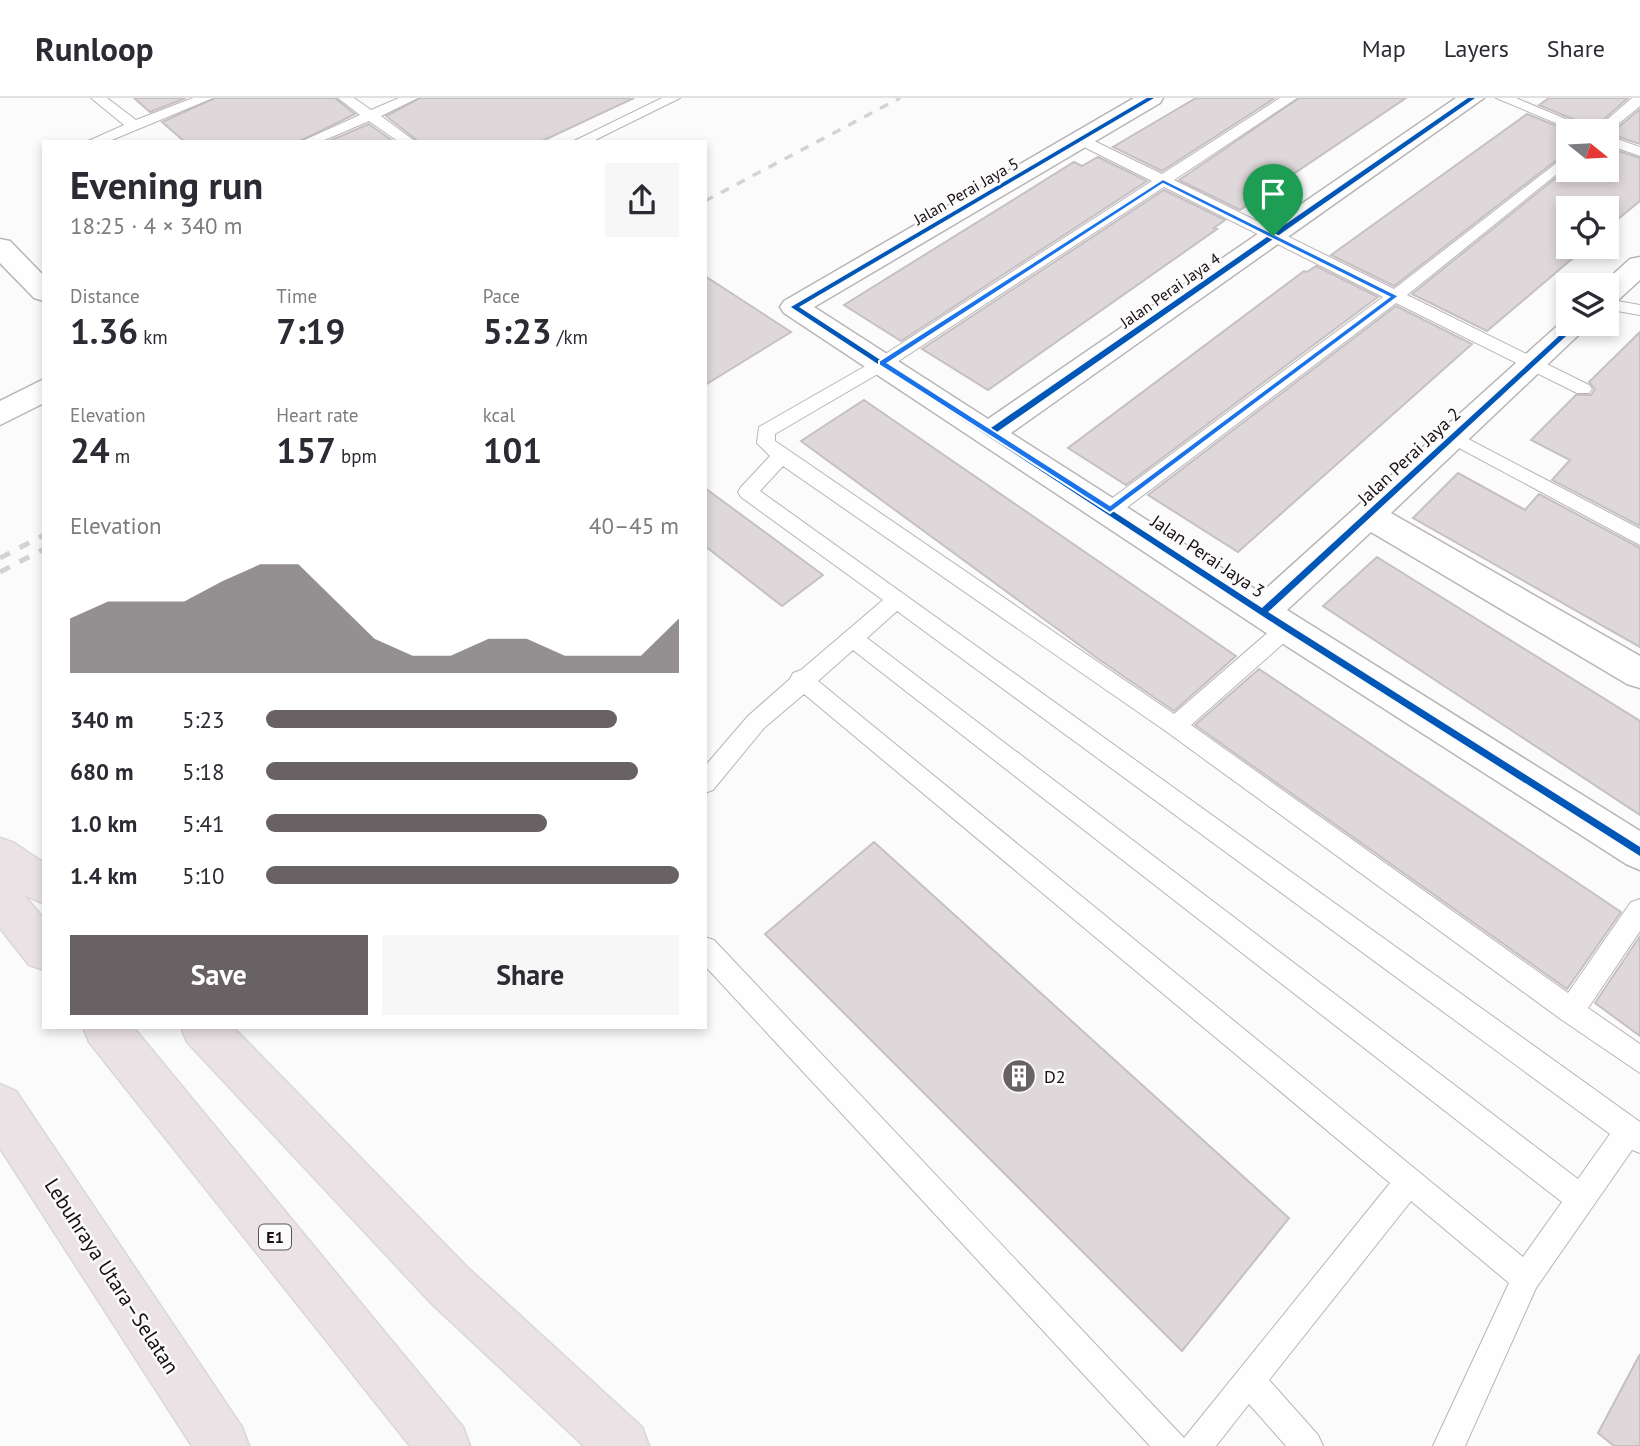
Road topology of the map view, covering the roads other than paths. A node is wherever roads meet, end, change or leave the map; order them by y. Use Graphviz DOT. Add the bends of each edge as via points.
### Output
graph roads {
  1 [pos="98,98"];
  2 [pos="206,98"];
  3 [pos="345,98"];
  4 [pos="411,98"];
  5 [pos="673,98"];
  6 [pos="1151,98"];
  7 [pos="1290,98"];
  8 [pos="1472,98"];
  9 [pos="1503,98"];
  10 [pos="1640,99"];
  11 [pos="370,114"];
  12 [pos="1556,119"];
  13 [pos="1616,119"];
  14 [pos="134,126"];
  15 [pos="98,140"];
  16 [pos="312,140"];
  17 [pos="406,140"];
  18 [pos="583,140"];
  19 [pos="1081,140"];
  20 [pos="1619,144"];
  21 [pos="1640,152"];
  22 [pos="1556,168"];
  23 [pos="1163,181"];
  24 [pos="1273,236"];
  25 [pos="0,247"];
  26 [pos="1640,265"];
  27 [pos="1619,284"];
  28 [pos="42,290"];
  29 [pos="1395,296"];
  30 [pos="1619,306"];
  31 [pos="794,307"];
  32 [pos="1640,310"];
  33 [pos="1563,336"];
  34 [pos="882,363"];
  35 [pos="1532,364"];
  36 [pos="1583,389"];
  37 [pos="42,390"];
  38 [pos="0,415"];
  39 [pos="988,434"];
  40 [pos="1453,437"];
  41 [pos="780,456"];
  42 [pos="1110,510"];
  43 [pos="1369,515"];
  44 [pos="1640,538"];
  45 [pos="898,598"];
  46 [pos="1275,620"];
  47 [pos="851,637"];
  48 [pos="1640,674"];
  49 [pos="802,680"];
  50 [pos="1175,726"];
  51 [pos="707,781"];
  52 [pos="1640,852"];
  53 [pos="0,856"];
  54 [pos="42,885"];
  55 [pos="0,897"];
  56 [pos="1640,910"];
  57 [pos="42,949"];
  58 [pos="707,950"];
  59 [pos="1571,1011"];
  60 [pos="107,1029"];
  61 [pos="205,1029"];
  62 [pos="1640,1060"];
  63 [pos="0,1107"];
  64 [pos="1635,1135"];
  65 [pos="1409,1182"];
  66 [pos="1581,1199"];
  67 [pos="1525,1278"];
  68 [pos="1249,1381"];
  69 [pos="223,1446"];
  70 [pos="444,1446"];
  71 [pos="623,1446"];
  72 [pos="1171,1446"];
  73 [pos="1196,1446"];
  74 [pos="1307,1446"];
  75 [pos="1449,1446"];
  1 -- 14 [label="lane"];
  2 -- 14 [label="lane"];
  3 -- 11 [label="lane"];
  4 -- 11 [label="lane"];
  5 -- 18 [label="lane"];
  6 -- 19 [label="street, Jalan Perai Jaya 5"];
  7 -- 23 [label="lane"];
  8 -- 24 [label="street, Jalan Perai Jaya 4"];
  9 -- 12 [label="lane"];
  10 -- 13 [label="lane"];
  11 -- 16 [label="lane"];
  11 -- 17 [label="lane"];
  14 -- 15 [label="lane"];
  19 -- 23 [label="lane"];
  19 -- 31 [label="street, Jalan Perai Jaya 5"];
  20 -- 21 [label="lane"];
  22 -- 29 [label="lane"];
  23 -- 24 [label="lane"];
  23 -- 34 [label="lane"];
  24 -- 29 [label="lane"];
  24 -- 39 [label="street, Jalan Perai Jaya 4"];
  25 -- 28 [label="street"];
  26 -- 27 [label="street"];
  29 -- 35 [label="lane"];
  29 -- 42 [label="lane"];
  30 -- 32 [label="lane"];
  31 -- 34 [label="street, Jalan Perai Jaya 3"];
  33 -- 35 [label="street, Jalan Perai Jaya 2"];
  34 -- 39 [label="street, Jalan Perai Jaya 3"];
  34 -- 41 [label="lane" via="766,431 766,443"];
  35 -- 36 [label="lane"];
  35 -- 40 [label="street, Jalan Perai Jaya 2"];
  37 -- 38 [label="street"];
  39 -- 42 [label="street, Jalan Perai Jaya 3"];
  40 -- 43 [label="street, Jalan Perai Jaya 2"];
  40 -- 44 [label="lane"];
  41 -- 45 [label="lane" via="748,492"];
  41 -- 50 [label="lane"];
  42 -- 46 [label="street, Jalan Perai Jaya 3"];
  43 -- 46 [label="street, Jalan Perai Jaya 2"];
  43 -- 48 [label="street"];
  45 -- 47 [label="lane"];
  45 -- 64 [label="lane"];
  46 -- 50 [label="lane"];
  46 -- 52 [label="street, Jalan Perai Jaya 3"];
  47 -- 49 [label="lane"];
  47 -- 66 [label="lane"];
  49 -- 51 [label="lane" via="756,722"];
  49 -- 65 [label="lane"];
  50 -- 59 [label="lane"];
  53 -- 54 [label="highway"];
  55 -- 57 [label="highway"];
  56 -- 59 [label="lane"];
  58 -- 72 [label="lane"];
  59 -- 62 [label="lane"];
  60 -- 70 [label="highway, E1"];
  61 -- 71 [label="highway" via="450,1286"];
  63 -- 69 [label="highway, Lebuhraya Utara–Selatan"];
  64 -- 66 [label="lane"];
  65 -- 67 [label="lane"];
  65 -- 68 [label="lane"];
  66 -- 67 [label="lane"];
  67 -- 75 [label="lane"];
  68 -- 73 [label="lane"];
  68 -- 74 [label="lane"];
}
